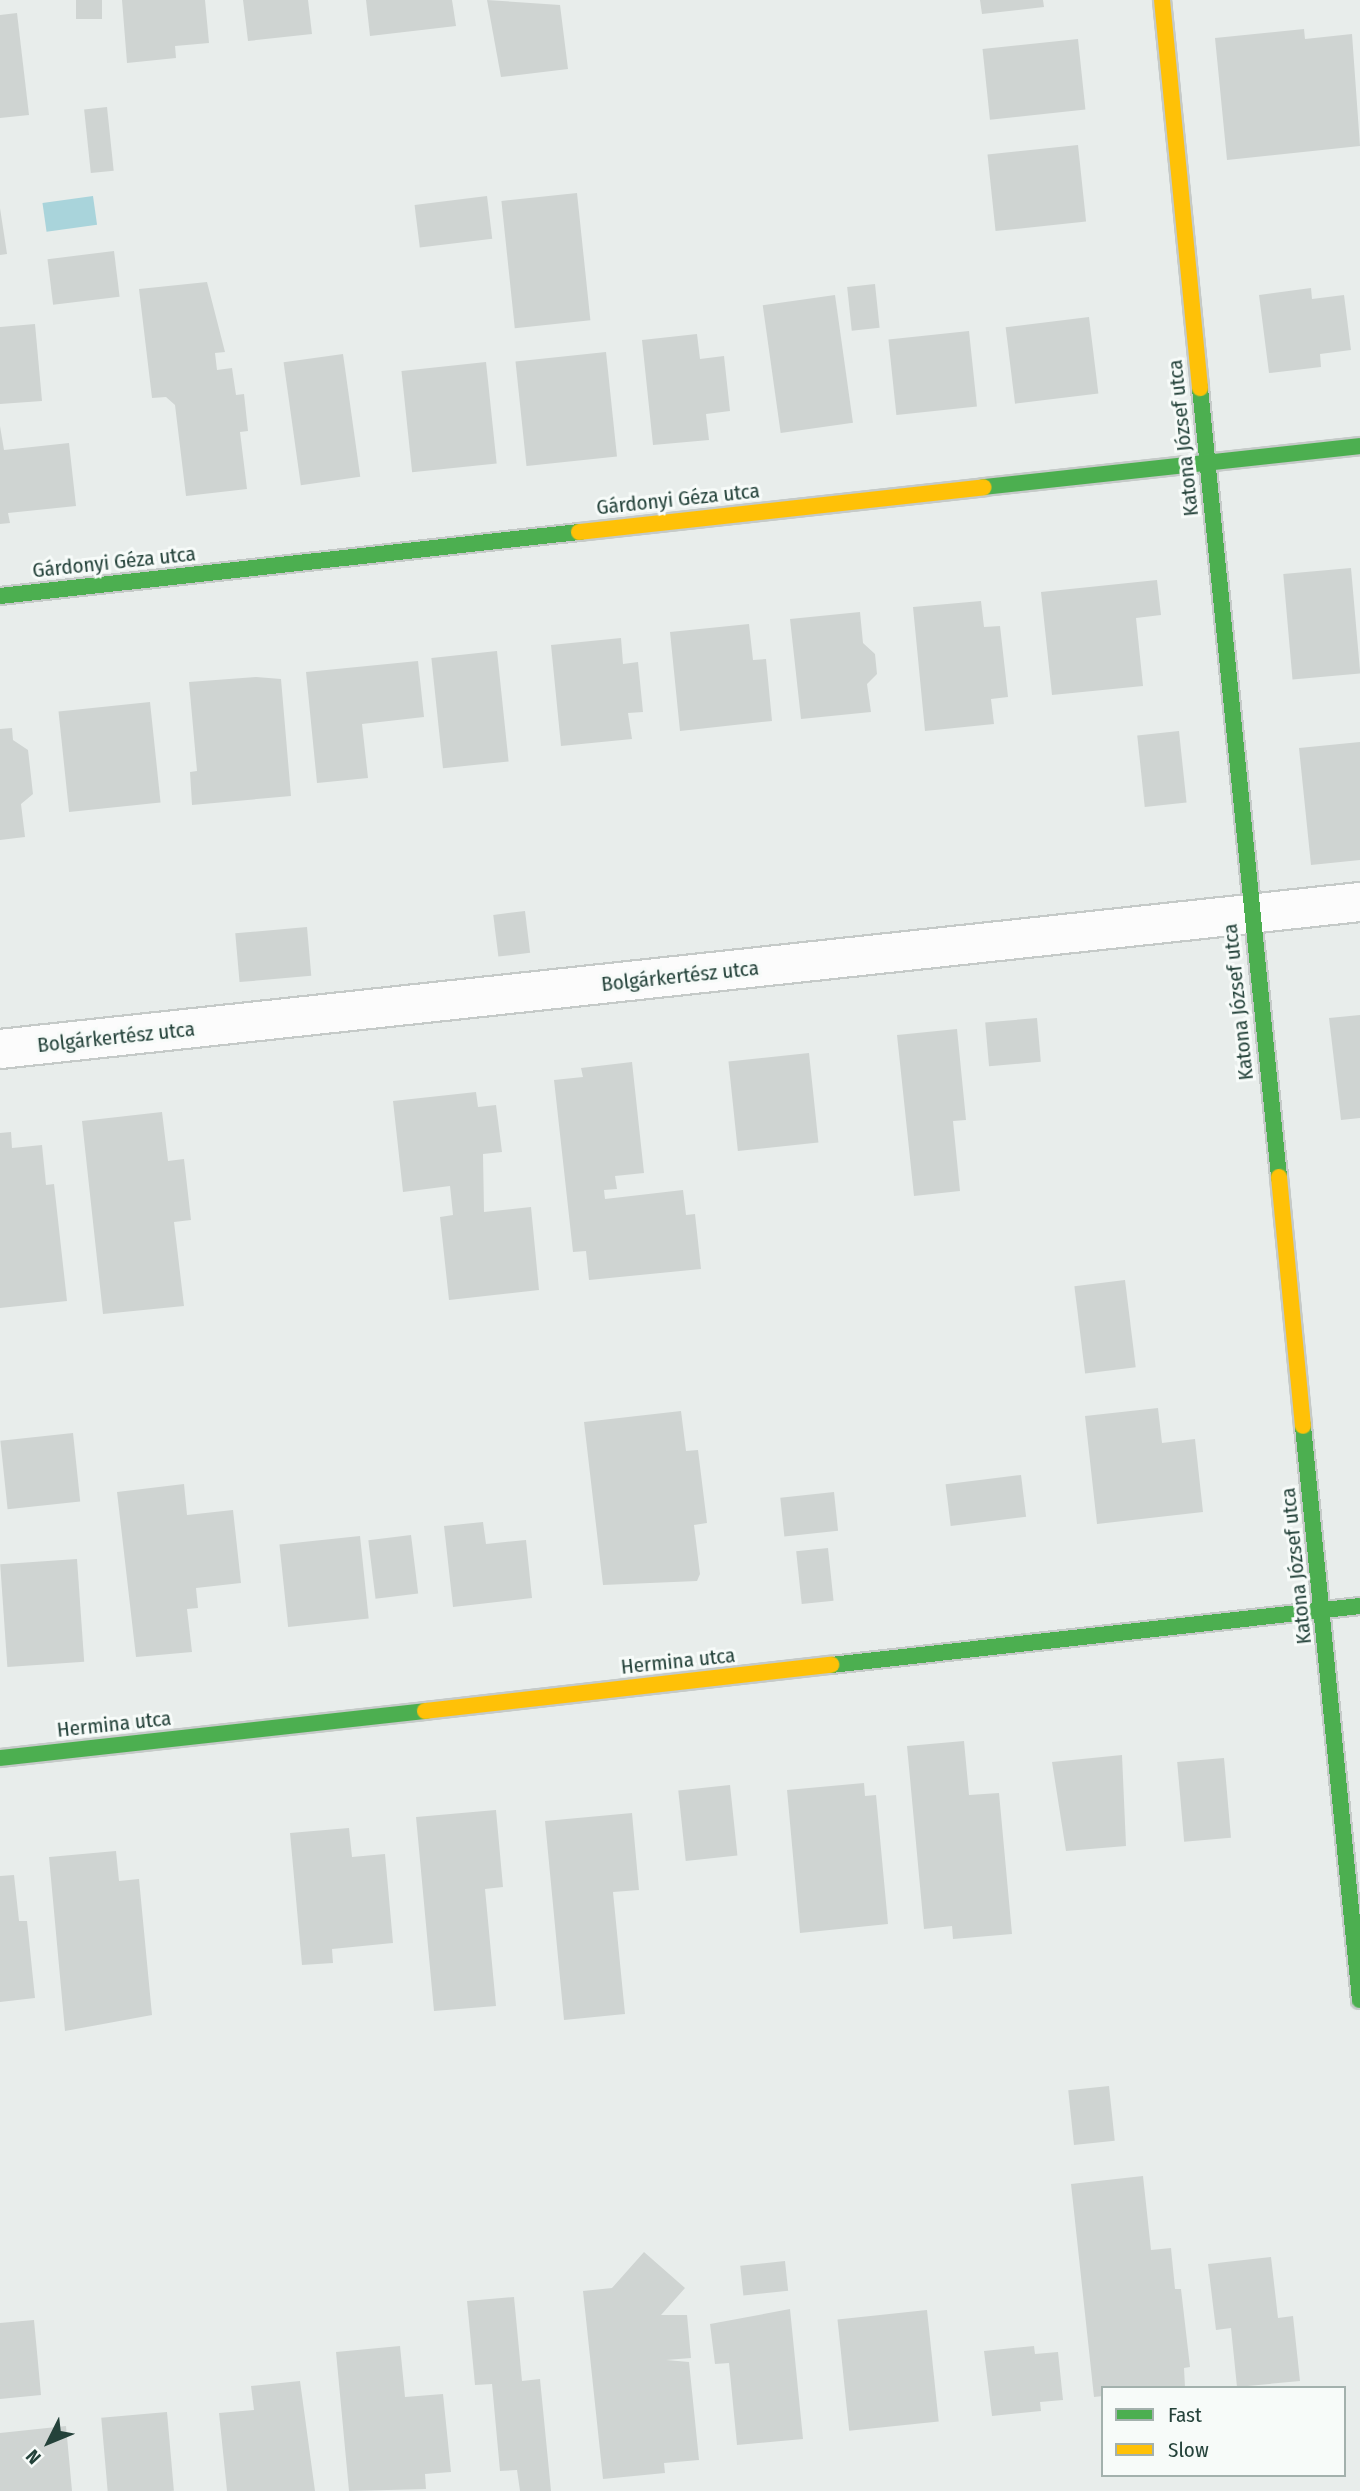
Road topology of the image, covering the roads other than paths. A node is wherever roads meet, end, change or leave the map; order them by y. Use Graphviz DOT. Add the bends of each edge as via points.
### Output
graph roads {
  1 [pos="1162,0"];
  2 [pos="1360,446"];
  3 [pos="1207,461"];
  4 [pos="0,596"];
  5 [pos="1360,902"];
  6 [pos="1250,915"];
  7 [pos="0,1049"];
  8 [pos="1360,1606"];
  9 [pos="1322,1611"];
  10 [pos="0,1758"];
  11 [pos="1360,2000"];
  1 -- 3 [label="street, Katona József utca"];
  2 -- 3 [label="street, Gárdonyi Géza utca"];
  3 -- 4 [label="street, Gárdonyi Géza utca"];
  3 -- 6 [label="street, Katona József utca"];
  5 -- 6 [label="street, Bolgárkertész utca"];
  6 -- 7 [label="street, Bolgárkertész utca"];
  6 -- 9 [label="street, Katona József utca"];
  8 -- 9 [label="street, Hermina utca"];
  9 -- 10 [label="street, Hermina utca"];
  9 -- 11 [label="street, Katona József utca"];
}
